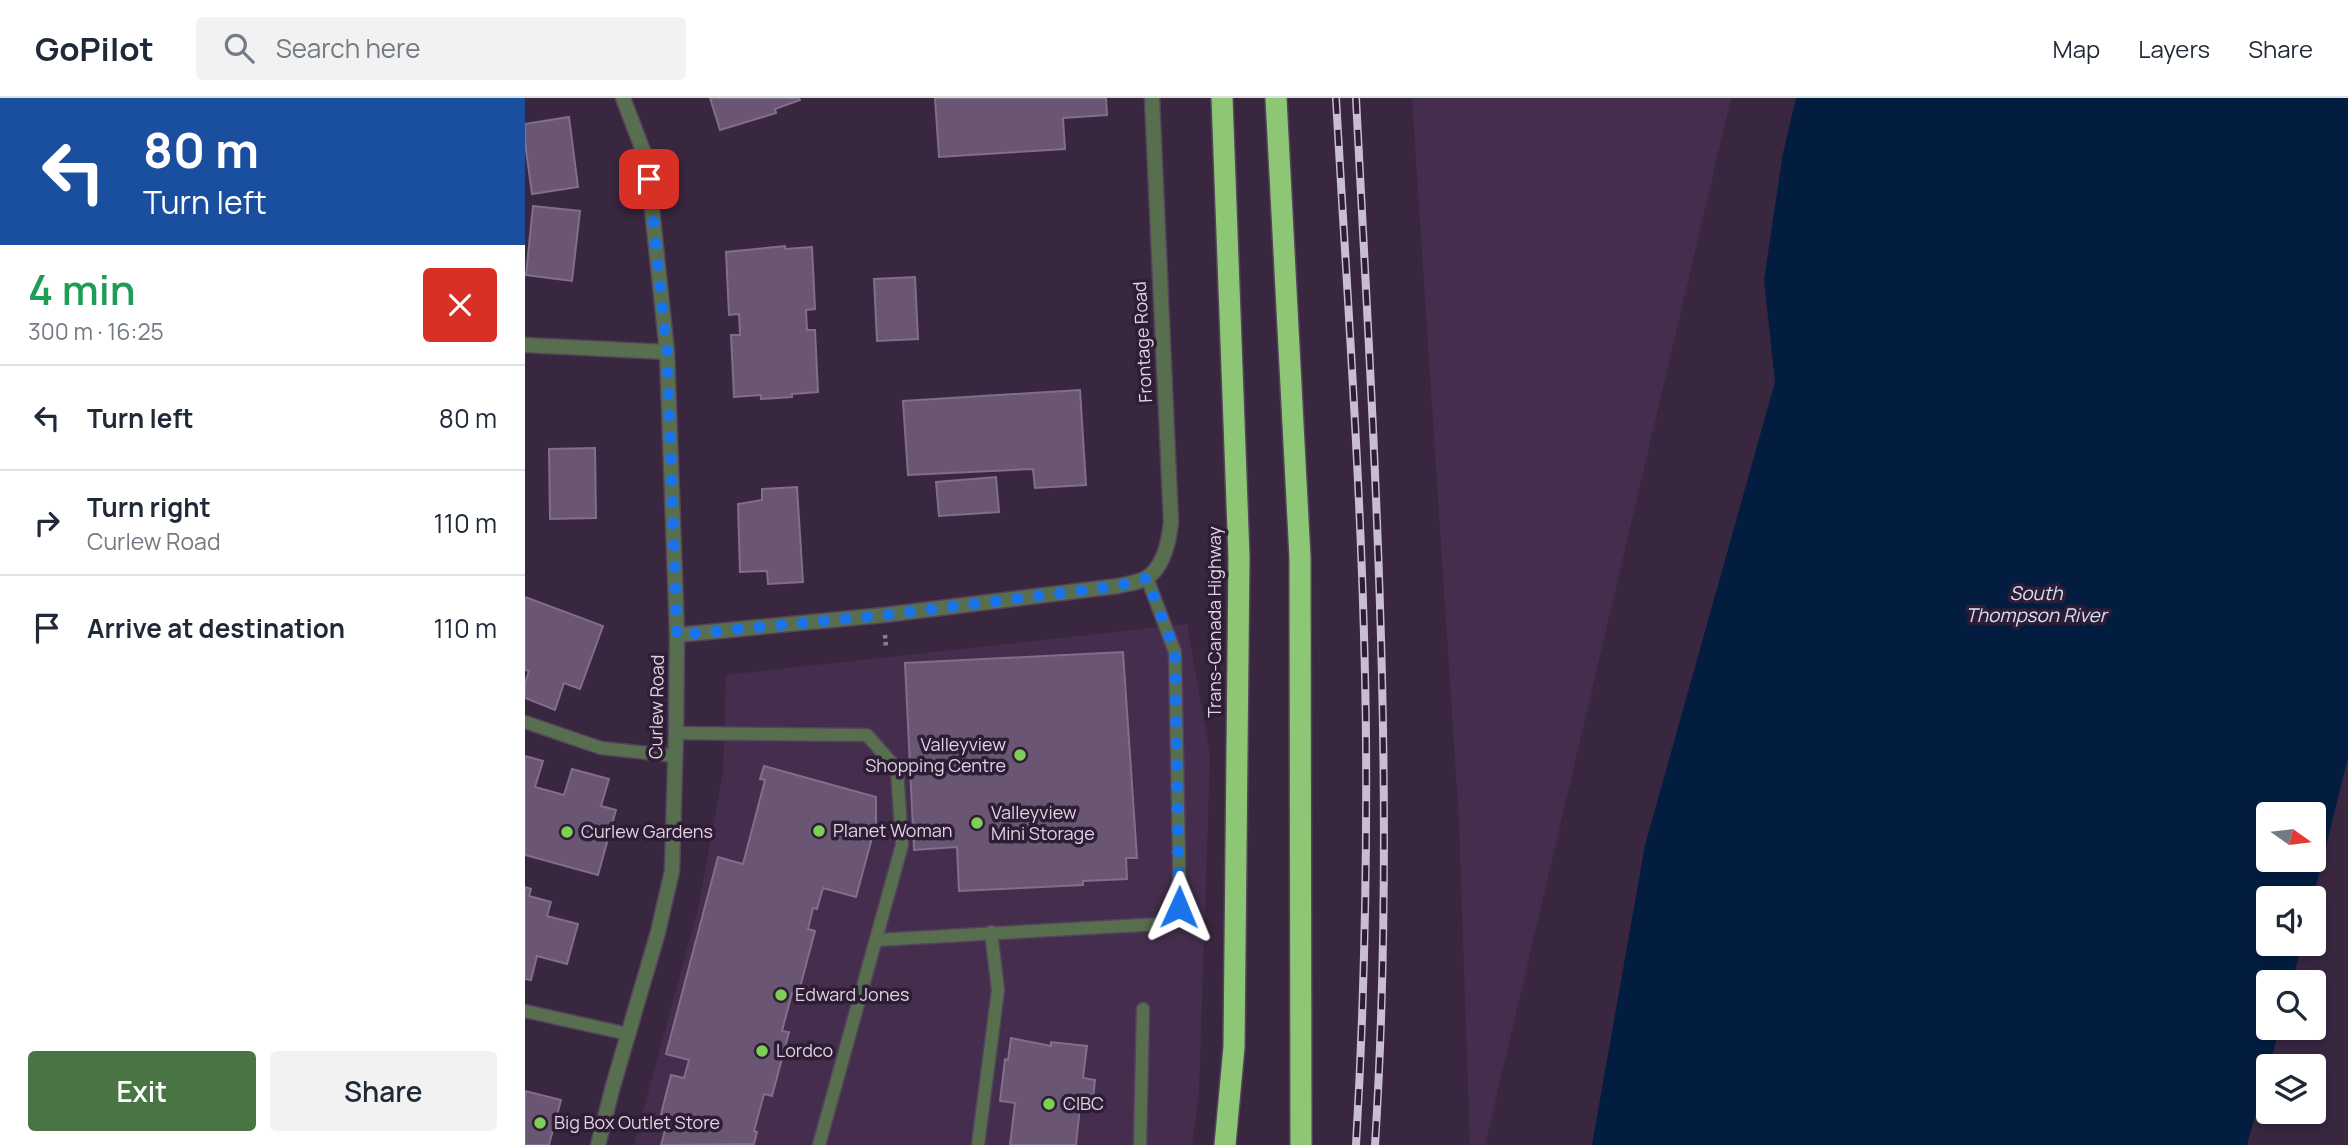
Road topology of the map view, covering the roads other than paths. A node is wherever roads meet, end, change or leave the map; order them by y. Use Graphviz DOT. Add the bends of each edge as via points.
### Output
graph roads {
  1 [pos="623,98"];
  2 [pos="1152,98"];
  3 [pos="1222,98"];
  4 [pos="1276,98"];
  5 [pos="525,345"];
  6 [pos="667,352"];
  7 [pos="1147,578"];
  8 [pos="677,635"];
  9 [pos="525,722"];
  10 [pos="676,733"];
  11 [pos="675,757"];
  12 [pos="991,932"];
  13 [pos="876,940"];
  14 [pos="1143,1009"];
  15 [pos="525,1011"];
  16 [pos="628,1034"];
  17 [pos="1234,1046"];
  18 [pos="599,1145"];
  19 [pos="819,1145"];
  20 [pos="978,1145"];
  21 [pos="1140,1145"];
  22 [pos="1219,1145"];
  23 [pos="1225,1145"];
  24 [pos="1301,1145"];
  1 -- 6 [label="street, Curlew Road" via="647,161"];
  2 -- 7 [label="street, Frontage Road" via="1171,522 1169,542"];
  3 -- 17 [label="highway, Trans-Canada Highway" via="1239,556"];
  4 -- 24 [label="highway" via="1300,558"];
  5 -- 6 [label="street"];
  6 -- 8 [label="street, Curlew Road"];
  7 -- 8 [label="street" via="1118,586 884,615"];
  7 -- 12 [label="lane" via="1175,652 1179,907 1173,920 1160,923"];
  8 -- 10 [label="street, Curlew Road"];
  9 -- 11 [label="lane" via="601,748"];
  10 -- 11 [label="street, Curlew Road"];
  10 -- 13 [label="lane" via="867,735 897,769 902,845"];
  11 -- 16 [label="street, Curlew Road" via="673,871"];
  12 -- 13 [label="lane"];
  12 -- 20 [label="lane" via="997,990"];
  13 -- 19 [label="lane"];
  14 -- 21 [label="lane"];
  15 -- 16 [label="lane"];
  16 -- 18 [label="street, Curlew Road"];
  17 -- 22 [label="highway"];
  17 -- 23 [label="highway, Trans-Canada Highway"];
}
